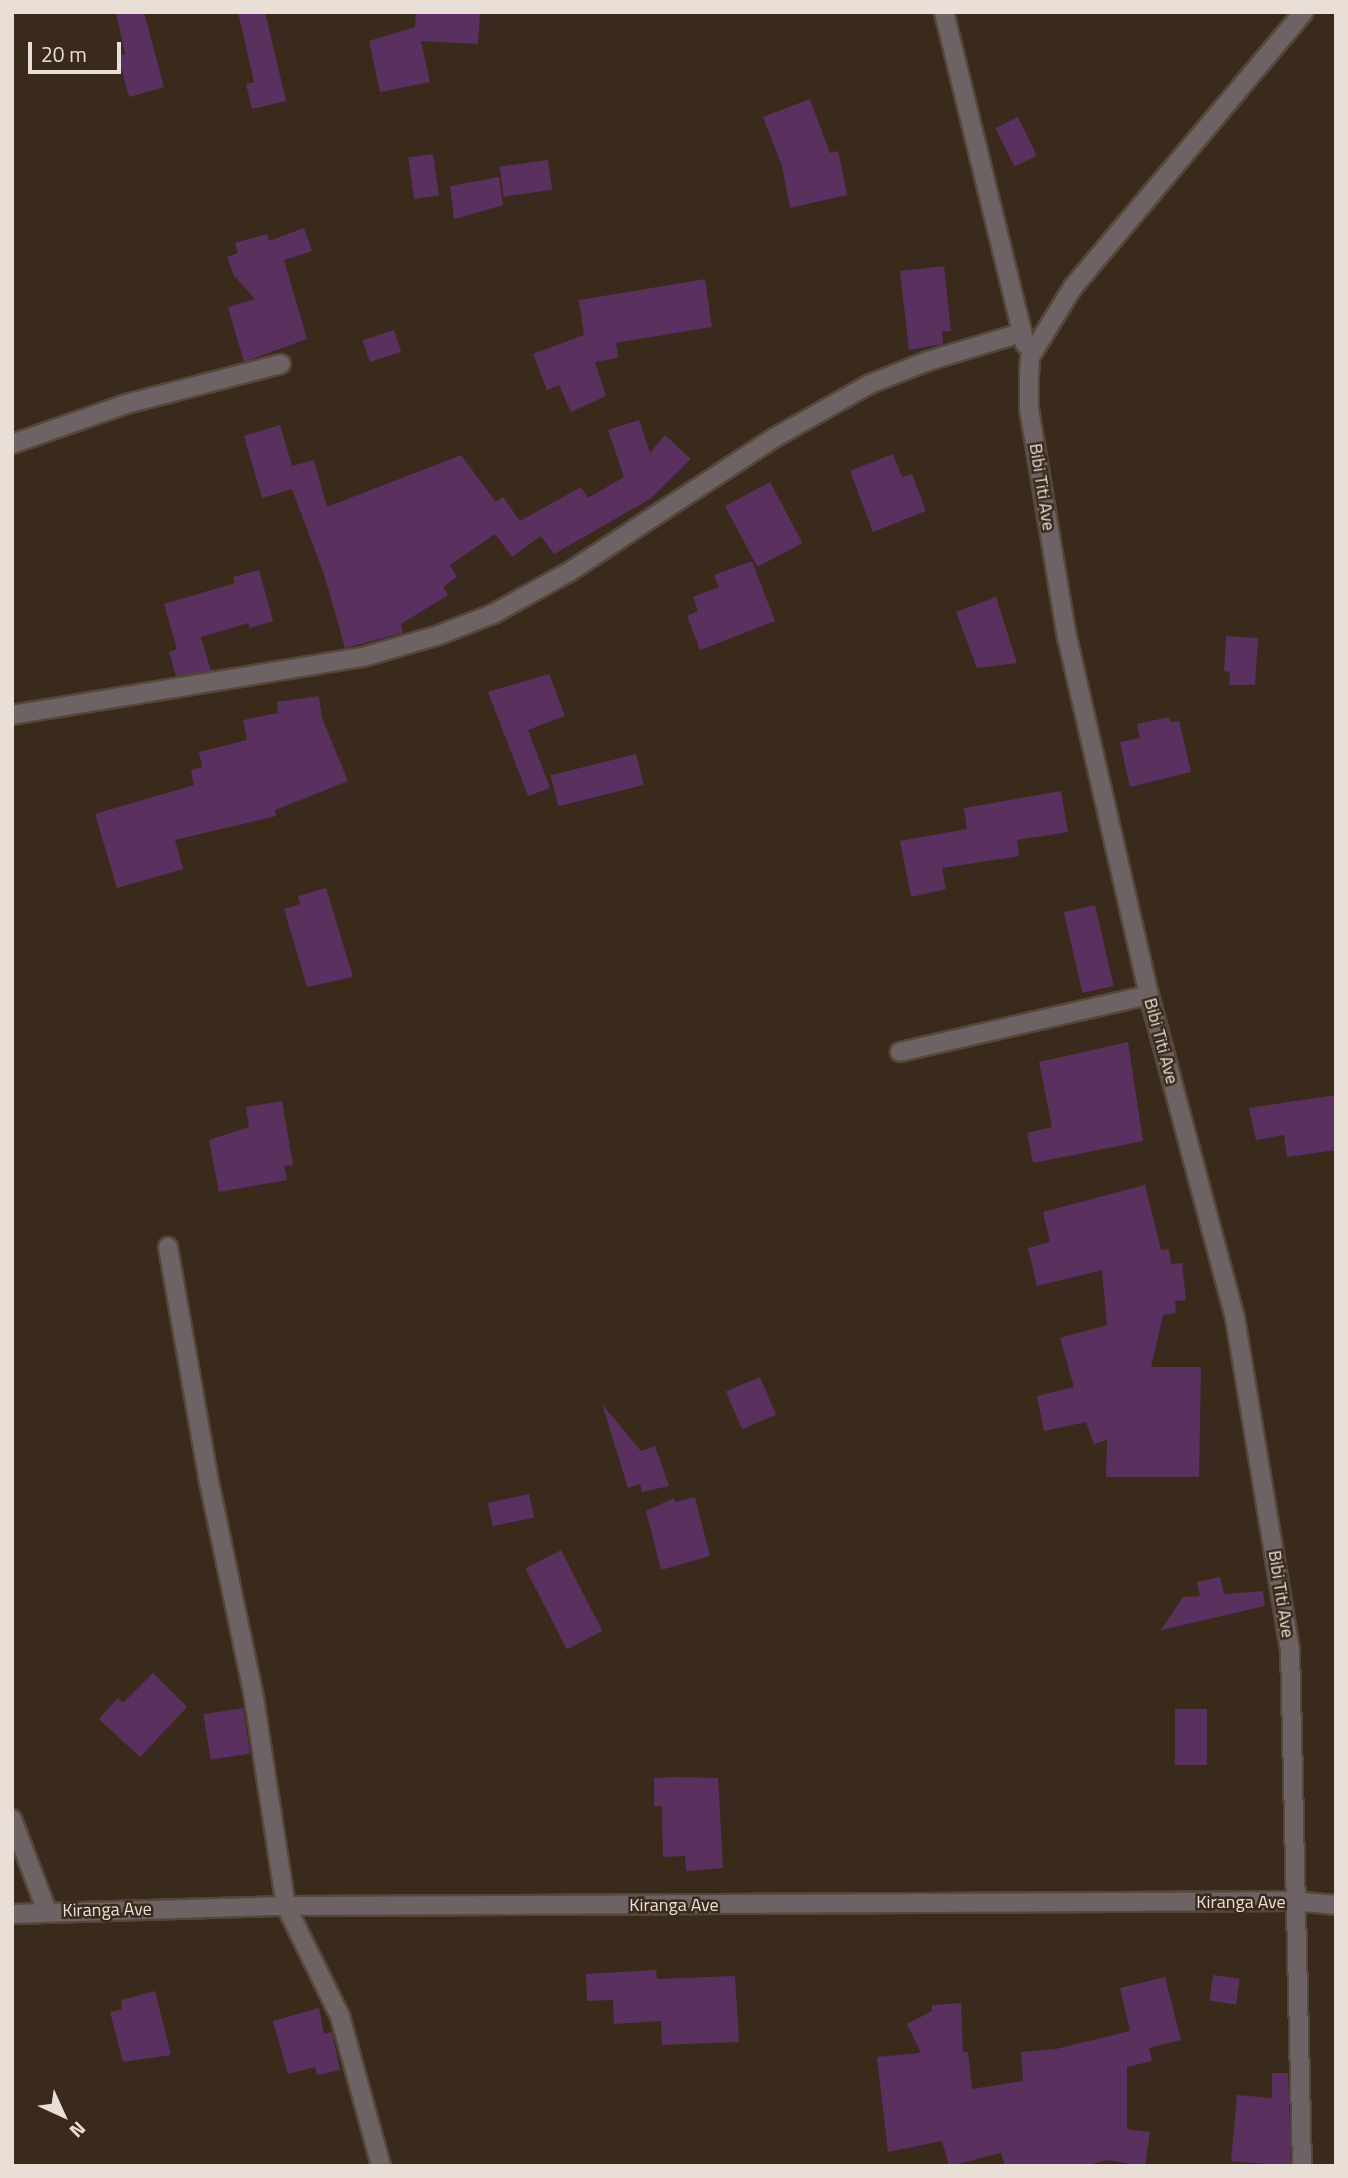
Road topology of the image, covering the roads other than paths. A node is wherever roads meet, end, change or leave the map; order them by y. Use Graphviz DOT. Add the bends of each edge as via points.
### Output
graph roads {
  1 [pos="944,12"];
  2 [pos="1304,12"];
  3 [pos="1021,333"];
  4 [pos="1030,357"];
  5 [pos="281,364"];
  6 [pos="12,444"];
  7 [pos="12,715"];
  8 [pos="1149,995"];
  9 [pos="900,1052"];
  10 [pos="168,1247"];
  11 [pos="12,1819"];
  12 [pos="1293,1901"];
  13 [pos="1336,1905"];
  14 [pos="286,1906"];
  15 [pos="47,1911"];
  16 [pos="12,1914"];
  17 [pos="382,2166"];
  18 [pos="1302,2166"];
  1 -- 3 [label="street"];
  2 -- 4 [label="street" via="1073,287"];
  3 -- 4 [label="street"];
  3 -- 7 [label="street" via="928,360 870,384 774,438 569,572 493,614 439,635 363,657"];
  4 -- 8 [label="street, Bibi Titi Ave" via="1029,408 1068,638"];
  5 -- 6 [label="street" via="127,404"];
  8 -- 9 [label="street"];
  8 -- 12 [label="street, Bibi Titi Ave" via="1235,1318 1257,1437 1290,1650"];
  10 -- 14 [label="street" via="208,1477 254,1698"];
  11 -- 15 [label="street"];
  12 -- 13 [label="street, Kiranga Ave"];
  12 -- 14 [label="street, Kiranga Ave"];
  12 -- 18 [label="street, Bibi Titi Ave"];
  14 -- 15 [label="street, Kiranga Ave"];
  14 -- 17 [label="street" via="340,2016"];
  15 -- 16 [label="street, Kiranga Ave"];
}
